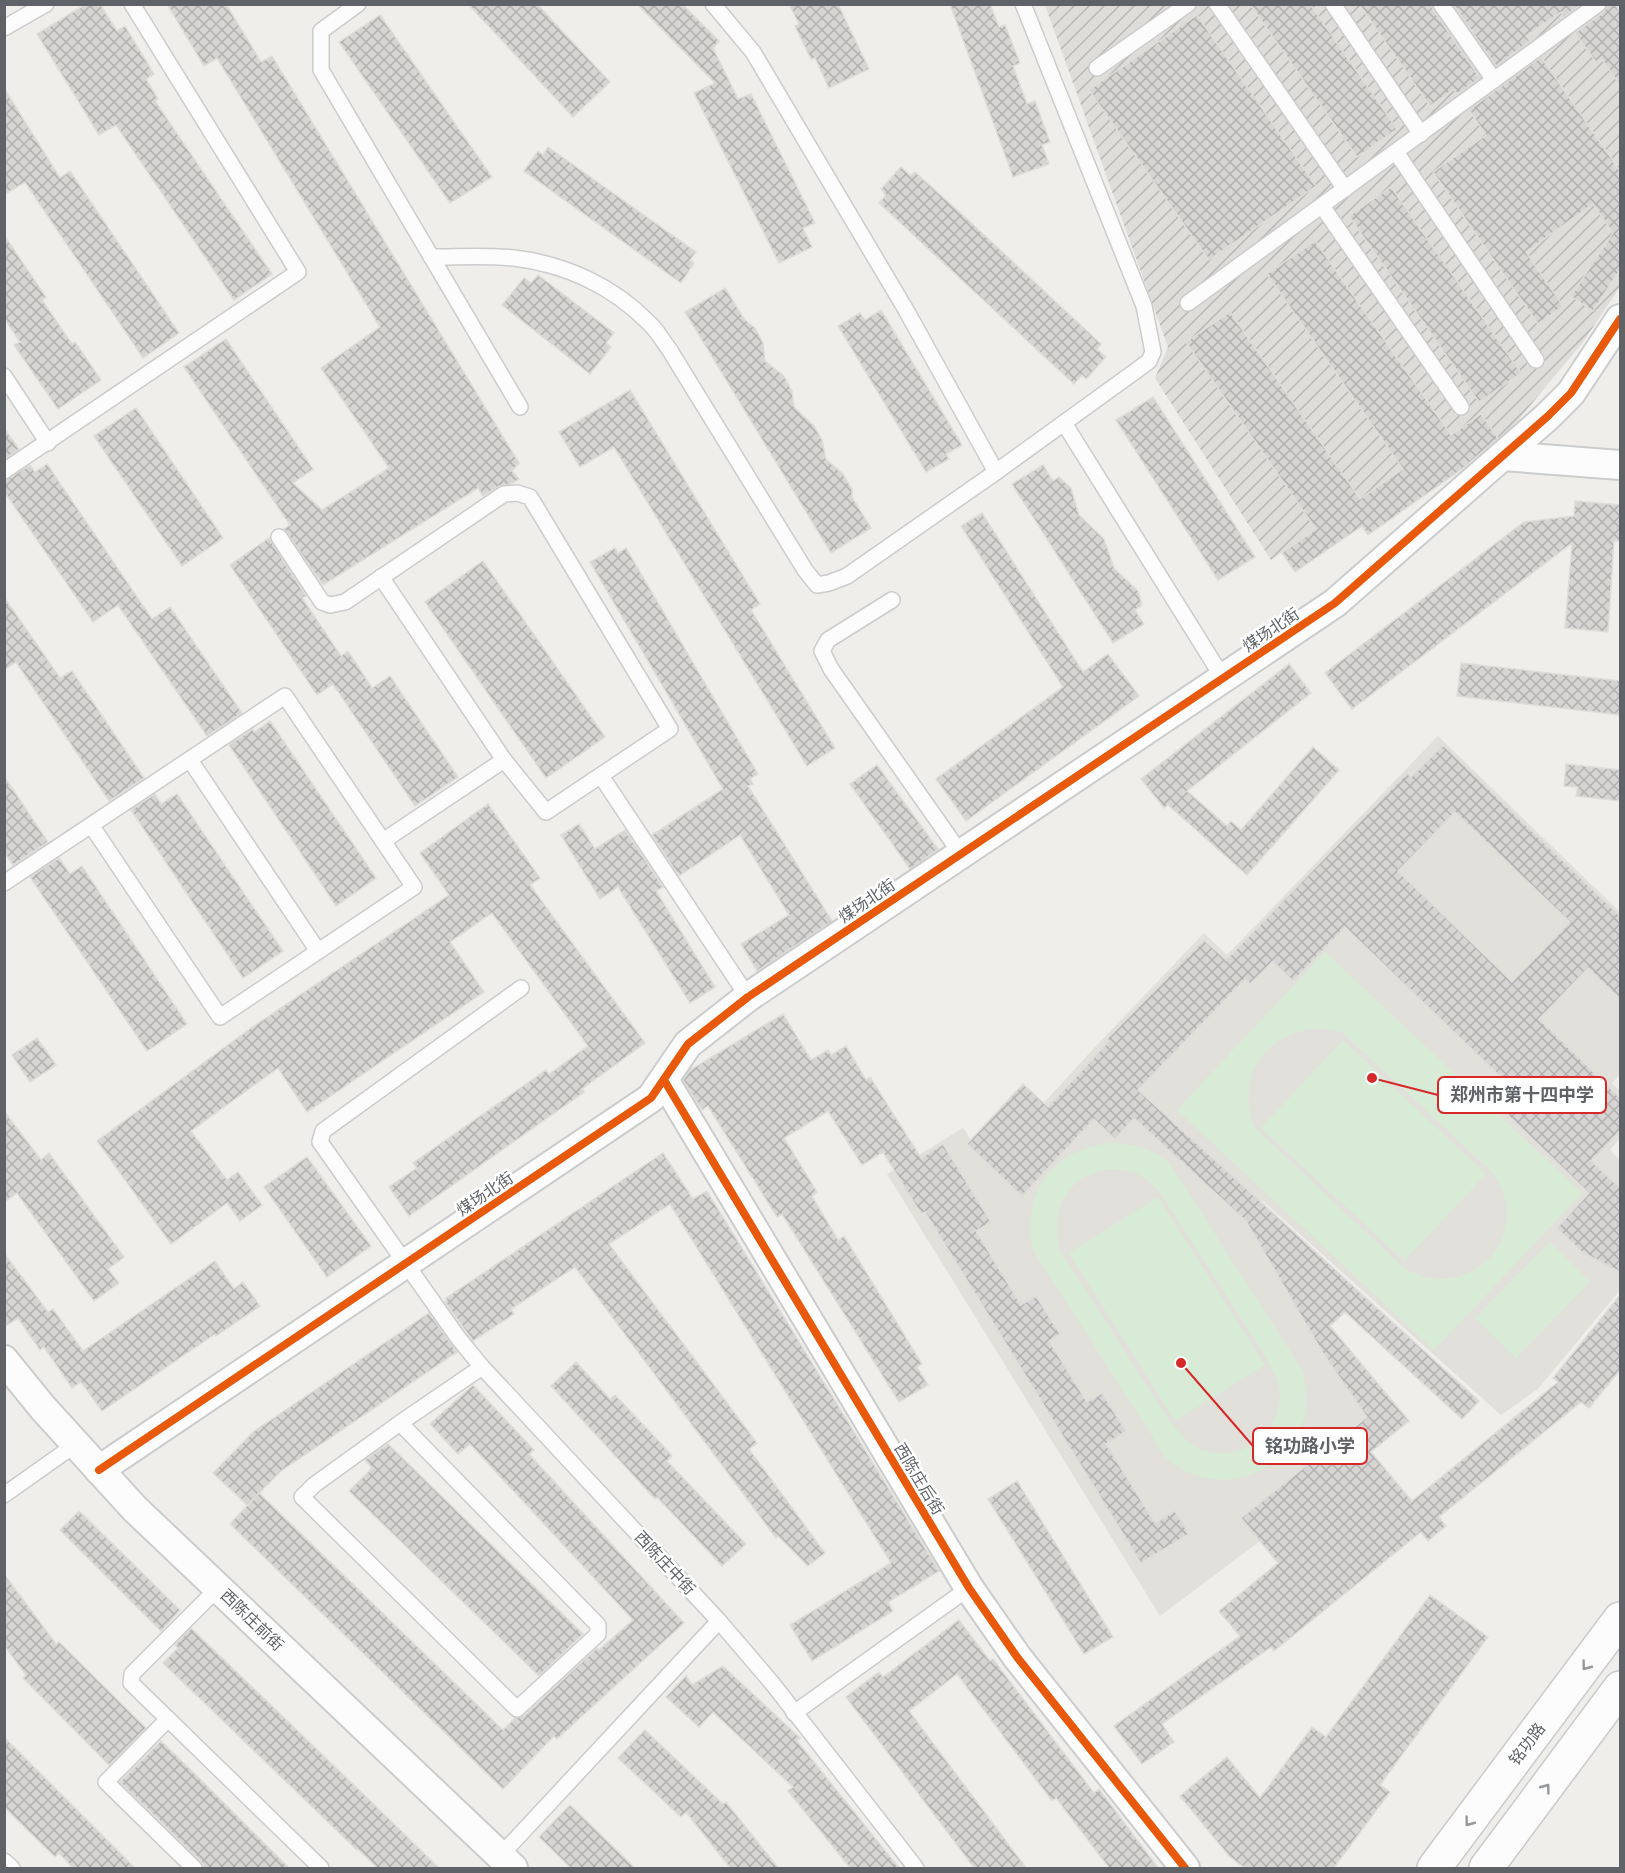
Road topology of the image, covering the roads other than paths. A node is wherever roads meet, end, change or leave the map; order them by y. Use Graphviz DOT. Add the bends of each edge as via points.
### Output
graph roads {
  1 [pos="46,4"];
  2 [pos="132,4"];
  3 [pos="358,4"];
  4 [pos="713,4"];
  5 [pos="1023,4"];
  6 [pos="1188,4"];
  7 [pos="1217,4"];
  8 [pos="1333,4"];
  9 [pos="1441,4"];
  10 [pos="1598,4"];
  11 [pos="4,28"];
  12 [pos="1097,68"];
  13 [pos="1494,80"];
  14 [pos="1421,134"];
  15 [pos="1396,152"];
  16 [pos="1345,189"];
  17 [pos="1322,206"];
  18 [pos="431,257"];
  19 [pos="1188,303"];
  20 [pos="1620,319"];
  21 [pos="1536,360"];
  22 [pos="4,376"];
  23 [pos="520,407"];
  24 [pos="1461,407"];
  25 [pos="1064,423"];
  26 [pos="48,443"];
  27 [pos="1503,456"];
  28 [pos="1620,465"];
  29 [pos="4,471"];
  30 [pos="996,472"];
  31 [pos="279,537"];
  32 [pos="381,577"];
  33 [pos="892,600"];
  34 [pos="1223,678"];
  35 [pos="190,760"];
  36 [pos="504,760"];
  37 [pos="601,776"];
  38 [pos="91,825"];
  39 [pos="383,841"];
  40 [pos="961,854"];
  41 [pos="4,883"];
  42 [pos="318,951"];
  43 [pos="521,988"];
  44 [pos="748,997"];
  45 [pos="664,1080"];
  46 [pos="405,1264"];
  47 [pos="4,1360"];
  48 [pos="482,1367"];
  49 [pos="400,1423"];
  50 [pos="76,1444"];
  51 [pos="99,1470"];
  52 [pos="4,1495"];
  53 [pos="218,1588"];
  54 [pos="969,1588"];
  55 [pos="1620,1619"];
  56 [pos="719,1621"];
  57 [pos="1620,1688"];
  58 [pos="794,1713"];
  59 [pos="168,1719"];
  60 [pos="4,1861"];
  61 [pos="506,1862"];
  62 [pos="12,1869"];
  63 [pos="194,1869"];
  64 [pos="321,1869"];
  65 [pos="916,1869"];
  66 [pos="1185,1869"];
  67 [pos="1434,1869"];
  68 [pos="1486,1869"];
  1 -- 11 [label="lane"];
  2 -- 26 [label="lane" via="298,272"];
  3 -- 18 [label="lane" via="321,31 321,70"];
  4 -- 30 [label="lane" via="753,52 906,310"];
  5 -- 25 [label="lane" via="1144,306 1153,352 1149,361"];
  6 -- 12 [label="lane"];
  7 -- 16 [label="lane"];
  8 -- 14 [label="lane"];
  9 -- 13 [label="lane"];
  10 -- 13 [label="lane"];
  13 -- 14 [label="lane"];
  14 -- 15 [label="lane"];
  15 -- 16 [label="lane"];
  15 -- 21 [label="lane"];
  16 -- 17 [label="lane"];
  17 -- 19 [label="lane"];
  17 -- 24 [label="lane"];
  18 -- 23 [label="lane"];
  18 -- 30 [label="lane" via="512,258 550,264 582,275 629,304 669,349 817,585 848,576"];
  20 -- 27 [label="street, 煤场北街" via="1571,393"];
  22 -- 26 [label="lane"];
  25 -- 30 [label="lane"];
  25 -- 34 [label="lane"];
  26 -- 29 [label="lane"];
  27 -- 28 [label="street"];
  27 -- 34 [label="street, 煤场北街" via="1335,603"];
  31 -- 32 [label="lane" via="322,602 345,602"];
  32 -- 36 [label="lane"];
  32 -- 37 [label="lane" via="504,494 530,497 670,729"];
  33 -- 40 [label="lane" via="828,640 822,651"];
  34 -- 40 [label="street, 煤场北街"];
  35 -- 38 [label="lane"];
  35 -- 39 [label="lane" via="285,696"];
  35 -- 42 [label="lane"];
  36 -- 37 [label="lane" via="546,812"];
  36 -- 39 [label="lane"];
  37 -- 44 [label="lane"];
  38 -- 41 [label="lane"];
  38 -- 42 [label="lane" via="220,1017"];
  39 -- 42 [label="lane" via="414,887"];
  40 -- 44 [label="street, 煤场北街"];
  43 -- 46 [label="lane, 西陈庄中街" via="323,1131 320,1142"];
  44 -- 45 [label="street, 煤场北街" via="688,1044"];
  45 -- 46 [label="street, 煤场北街" via="651,1098"];
  45 -- 54 [label="street, 西陈庄后街"];
  46 -- 48 [label="lane, 西陈庄中街"];
  46 -- 51 [label="street, 煤场北街"];
  47 -- 50 [label="street, 西陈庄前街"];
  48 -- 49 [label="lane"];
  48 -- 56 [label="lane, 西陈庄中街"];
  49 -- 49 [label="lane" via="598,1625 598,1634 517,1709 302,1497"];
  50 -- 51 [label="street, 西陈庄前街"];
  50 -- 52 [label="lane"];
  51 -- 53 [label="street, 西陈庄前街"];
  53 -- 59 [label="lane" via="132,1674 131,1683"];
  53 -- 61 [label="street, 西陈庄前街"];
  54 -- 58 [label="lane"];
  54 -- 66 [label="street, 西陈庄后街" via="1017,1657"];
  55 -- 67 [label="main road, 铭功路, one-way"];
  56 -- 58 [label="lane, 西陈庄中街"];
  56 -- 61 [label="lane"];
  68 -- 57 [label="main road, one-way"];
  58 -- 65 [label="lane, 西陈庄中街"];
  59 -- 63 [label="lane" via="106,1782"];
  59 -- 64 [label="lane"];
  60 -- 62 [label="lane"];
}
